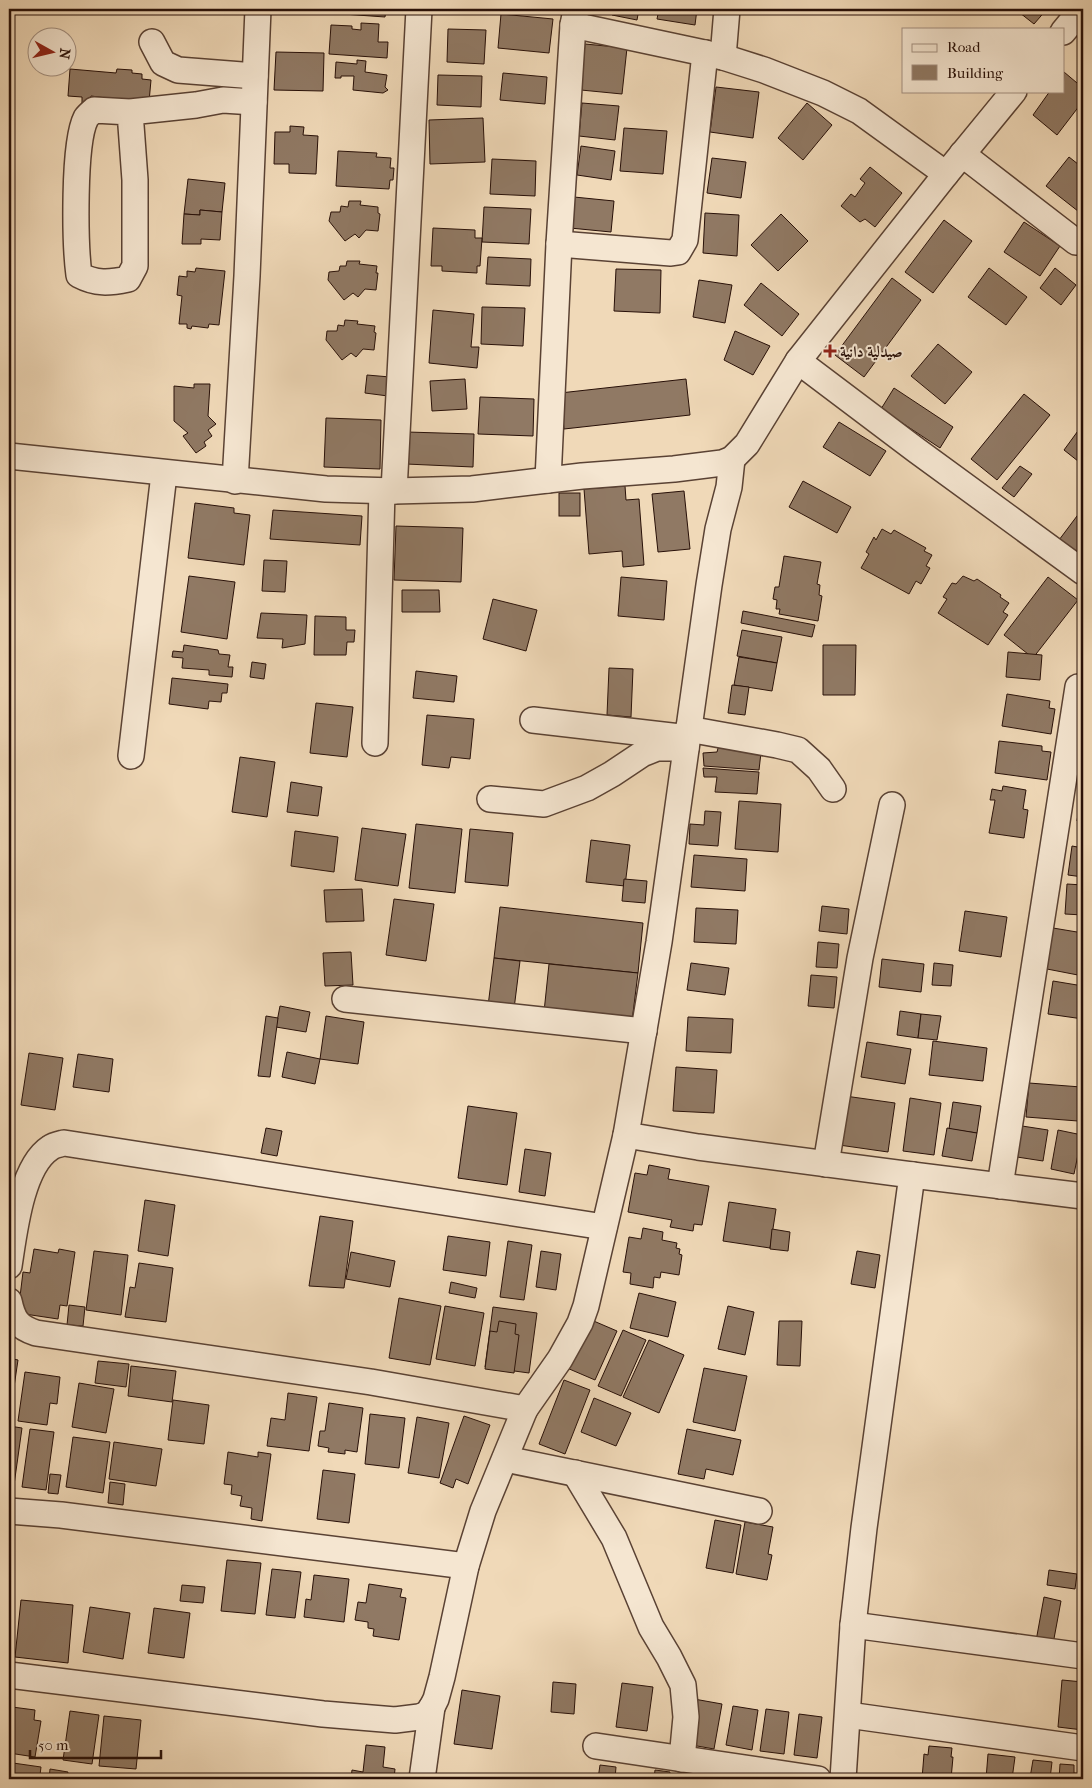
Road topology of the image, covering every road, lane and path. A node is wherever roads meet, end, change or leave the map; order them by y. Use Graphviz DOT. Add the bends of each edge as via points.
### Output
graph roads {
  1 [pos="258,9"];
  2 [pos="419,9"];
  3 [pos="727,9"];
  4 [pos="1082,9"];
  5 [pos="575,17"];
  6 [pos="1064,31"];
  7 [pos="152,42"];
  8 [pos="714,55"];
  9 [pos="255,76"];
  10 [pos="1013,92"];
  11 [pos="254,102"];
  12 [pos="130,112"];
  13 [pos="962,154"];
  14 [pos="946,174"];
  15 [pos="1076,242"];
  16 [pos="559,244"];
  17 [pos="798,361"];
  18 [pos="9,456"];
  19 [pos="732,459"];
  20 [pos="164,474"];
  21 [pos="548,480"];
  22 [pos="235,481"];
  23 [pos="388,491"];
  24 [pos="1083,572"];
  25 [pos="1078,687"];
  26 [pos="532,720"];
  27 [pos="687,738"];
  28 [pos="375,743"];
  29 [pos="131,756"];
  30 [pos="833,789"];
  31 [pos="490,799"];
  32 [pos="892,805"];
  33 [pos="345,999"];
  34 [pos="644,1031"];
  35 [pos="626,1134"];
  36 [pos="826,1164"];
  37 [pos="912,1176"];
  38 [pos="1000,1186"];
  39 [pos="1083,1196"];
  40 [pos="604,1228"];
  41 [pos="9,1266"];
  42 [pos="9,1301"];
  43 [pos="525,1409"];
  44 [pos="505,1458"];
  45 [pos="575,1473"];
  46 [pos="9,1511"];
  47 [pos="759,1511"];
  48 [pos="466,1566"];
  49 [pos="853,1624"];
  50 [pos="1083,1656"];
  51 [pos="9,1674"];
  52 [pos="432,1707"];
  53 [pos="848,1714"];
  54 [pos="596,1746"];
  55 [pos="1083,1748"];
  56 [pos="682,1759"];
  57 [pos="422,1779"];
  58 [pos="818,1779"];
  59 [pos="843,1779"];
  1 -- 9 [label="street"];
  2 -- 23 [label="street"];
  3 -- 8 [label="street"];
  4 -- 6 [label="street"];
  5 -- 8 [label="street"];
  5 -- 16 [label="street"];
  7 -- 9 [label="street" via="163,63 178,70"];
  8 -- 14 [label="street" via="764,70 859,111"];
  8 -- 16 [label="street" via="685,240 678,252"];
  9 -- 11 [label="street"];
  10 -- 13 [label="street"];
  11 -- 12 [label="street" via="223,100"];
  11 -- 22 [label="street" via="248,276"];
  12 -- 12 [label="street" via="94,110 86,118 81,139 76,251 79,275 90,281 128,279 135,266 135,180"];
  13 -- 14 [label="street"];
  13 -- 15 [label="street"];
  14 -- 17 [label="street"];
  16 -- 21 [label="street"];
  17 -- 19 [label="street" via="747,444"];
  17 -- 24 [label="street"];
  18 -- 20 [label="street"];
  19 -- 21 [label="street" via="712,466"];
  19 -- 27 [label="street" via="729,487 718,529"];
  20 -- 22 [label="street"];
  20 -- 29 [label="street"];
  21 -- 23 [label="street" via="472,489"];
  22 -- 23 [label="street"];
  23 -- 28 [label="street"];
  25 -- 38 [label="street"];
  26 -- 27 [label="street"];
  27 -- 30 [label="street" via="777,744 798,750 819,769"];
  27 -- 31 [label="street" via="642,754 587,788 544,804"];
  27 -- 34 [label="street"];
  32 -- 36 [label="street" via="860,958"];
  33 -- 34 [label="street"];
  34 -- 35 [label="street"];
  35 -- 36 [label="street" via="689,1146"];
  35 -- 40 [label="street"];
  36 -- 37 [label="street"];
  37 -- 38 [label="street"];
  37 -- 49 [label="street"];
  38 -- 39 [label="street"];
  40 -- 41 [label="street" via="64,1143 46,1151 30,1171 17,1218"];
  40 -- 43 [label="street" via="580,1323 560,1359"];
  42 -- 43 [label="street" via="16,1322 25,1330 36,1333 371,1382"];
  43 -- 44 [label="street"];
  44 -- 45 [label="street"];
  44 -- 48 [label="street" via="483,1511"];
  45 -- 47 [label="street"];
  45 -- 56 [label="street" via="614,1538 651,1627 683,1685 686,1717"];
  46 -- 48 [label="street"];
  48 -- 52 [label="street" via="442,1677"];
  49 -- 50 [label="street"];
  49 -- 53 [label="street"];
  51 -- 52 [label="street" via="323,1714 386,1719 419,1717"];
  52 -- 57 [label="street"];
  53 -- 55 [label="street"];
  53 -- 59 [label="street"];
  54 -- 56 [label="street"];
  56 -- 58 [label="street"];
}
